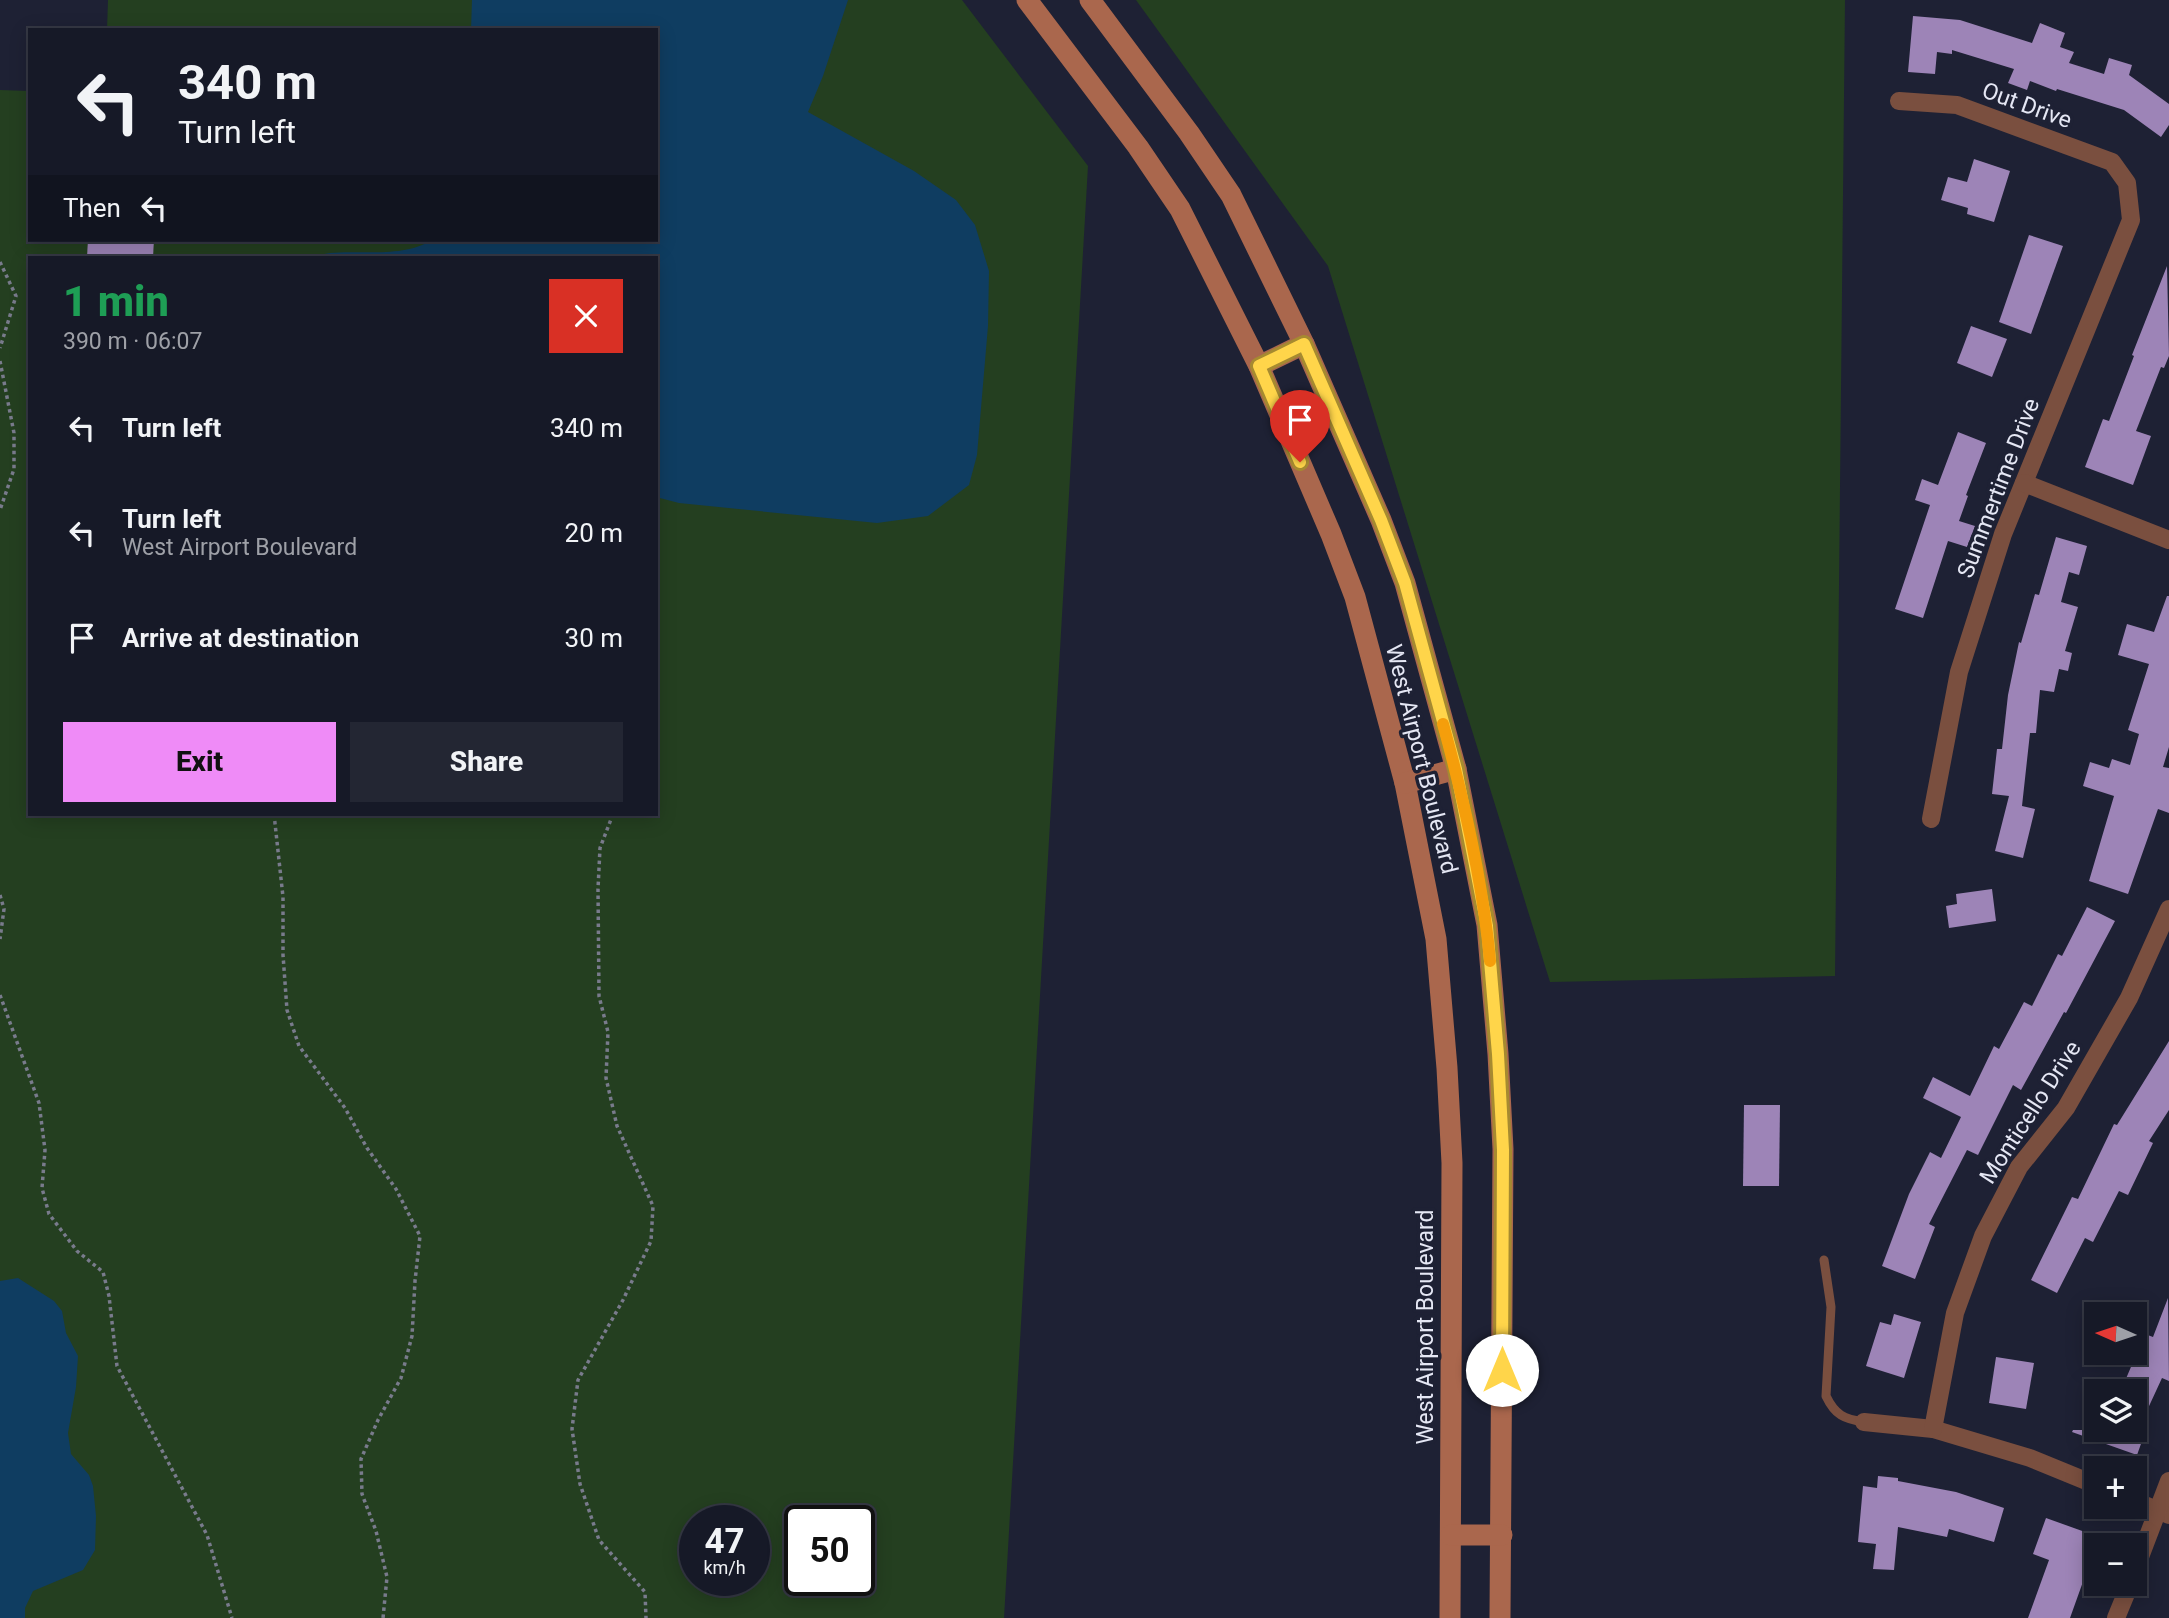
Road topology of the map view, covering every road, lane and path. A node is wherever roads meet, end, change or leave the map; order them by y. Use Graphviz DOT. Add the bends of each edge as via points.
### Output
graph roads {
  1 [pos="1027,0"];
  2 [pos="1090,0"];
  3 [pos="1899,101"];
  4 [pos="2127,183"];
  5 [pos="0,262"];
  6 [pos="1304,344"];
  7 [pos="0,348"];
  8 [pos="0,361"];
  9 [pos="1259,366"];
  10 [pos="2024,482"];
  11 [pos="0,510"];
  12 [pos="2169,540"];
  13 [pos="1456,769"];
  14 [pos="1405,783"];
  15 [pos="274,816"];
  16 [pos="612,816"];
  17 [pos="1931,819"];
  18 [pos="0,895"];
  19 [pos="2169,909"];
  20 [pos="0,939"];
  21 [pos="0,995"];
  22 [pos="1824,1259"];
  23 [pos="1864,1422"];
  24 [pos="1933,1429"];
  25 [pos="2084,1480"];
  26 [pos="2169,1481"];
  27 [pos="2163,1512"];
  28 [pos="1451,1535"];
  29 [pos="1502,1535"];
  30 [pos="2147,1545"];
  31 [pos="2125,1596"];
  32 [pos="232,1618"];
  33 [pos="383,1618"];
  34 [pos="646,1618"];
  35 [pos="1450,1618"];
  36 [pos="1500,1618"];
  37 [pos="2116,1618"];
  1 -- 9 [label="main road, West Airport Boulevard" via="1180,209"];
  2 -- 6 [label="main road, West Airport Boulevard" via="1231,195"];
  3 -- 4 [label="street, Out Drive" via="1957,105 2112,162"];
  4 -- 10 [label="street, Summertime Drive" via="2131,220"];
  5 -- 7 [label="path" via="16,296"];
  6 -- 9 [label="main road"];
  6 -- 13 [label="main road, West Airport Boulevard" via="1405,583"];
  8 -- 11 [label="path" via="14,433 14,469"];
  9 -- 14 [label="main road, West Airport Boulevard" via="1355,597"];
  10 -- 12 [label="street"];
  10 -- 17 [label="street, Summertime Drive" via="1959,671"];
  13 -- 14 [label="main road"];
  13 -- 29 [label="main road, West Airport Boulevard" via="1487,926 1498,1054 1503,1150"];
  14 -- 28 [label="main road, West Airport Boulevard" via="1436,939 1447,1068 1452,1163"];
  15 -- 33 [label="path" via="287,1010 299,1046 345,1108 420,1236 412,1336 401,1378 361,1459 362,1494 387,1577"];
  16 -- 34 [label="path" via="600,848 598,889 599,996 608,1032 606,1078 617,1126 653,1206 651,1241 578,1380 572,1429 580,1485 598,1540 645,1592"];
  18 -- 20 [label="path" via="4,909"];
  19 -- 24 [label="street, Monticello Drive" via="2129,998 2066,1108 2019,1167 1983,1236 1955,1313"];
  21 -- 32 [label="path" via="39,1103 45,1150 42,1188 49,1214 76,1251 103,1272 117,1366 207,1535"];
  22 -- 23 [label="lane" via="1831,1307 1826,1396 1842,1418"];
  23 -- 24 [label="street"];
  24 -- 25 [label="street" via="2030,1458"];
  26 -- 27 [label="street"];
  27 -- 30 [label="street"];
  28 -- 29 [label="main road"];
  28 -- 35 [label="main road, West Airport Boulevard"];
  29 -- 36 [label="main road, West Airport Boulevard"];
  31 -- 37 [label="street"];
}
